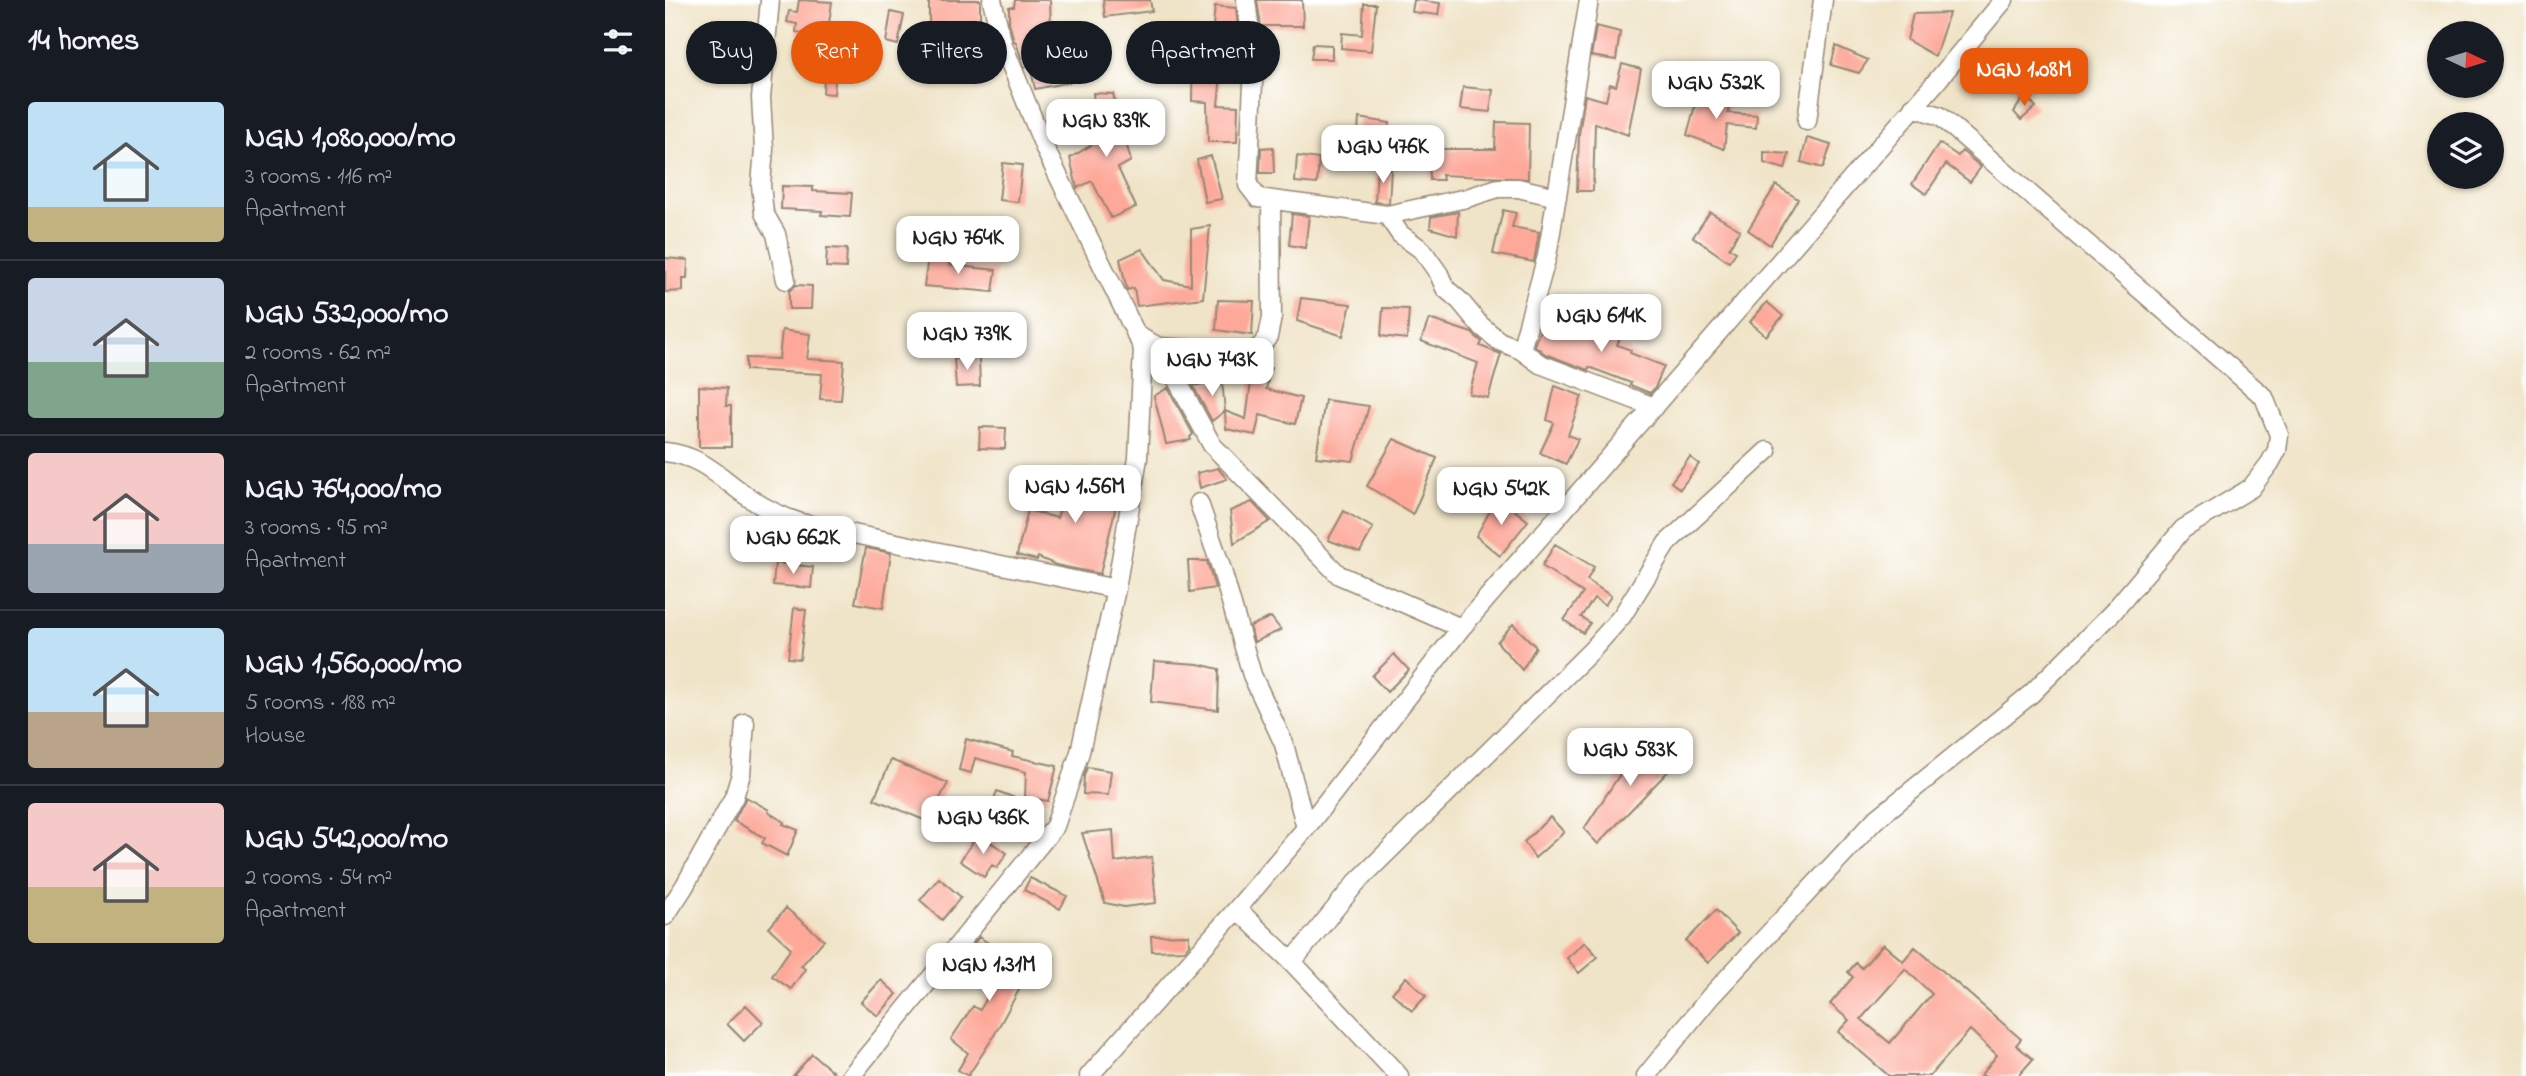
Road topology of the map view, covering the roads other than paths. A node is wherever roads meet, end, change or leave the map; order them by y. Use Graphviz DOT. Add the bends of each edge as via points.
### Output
graph roads {
  1 [pos="770,0"];
  2 [pos="992,0"];
  3 [pos="1246,0"];
  4 [pos="1589,0"];
  5 [pos="1823,0"];
  6 [pos="2004,0"];
  7 [pos="1936,82"];
  8 [pos="1913,107"];
  9 [pos="1940,117"];
  10 [pos="1807,121"];
  11 [pos="1557,197"];
  12 [pos="1271,201"];
  13 [pos="1387,215"];
  14 [pos="786,280"];
  15 [pos="1136,335"];
  16 [pos="1159,346"];
  17 [pos="1521,350"];
  18 [pos="1654,407"];
  19 [pos="1767,451"];
  20 [pos="665,452"];
  21 [pos="1199,503"];
  22 [pos="1116,589"];
  23 [pos="1461,628"];
  24 [pos="745,723"];
  25 [pos="1306,828"];
  26 [pos="1237,909"];
  27 [pos="665,916"];
  28 [pos="1292,962"];
  29 [pos="851,1076"];
  30 [pos="1089,1076"];
  31 [pos="1399,1076"];
  32 [pos="1646,1076"];
  1 -- 14 [label="street" via="761,98 761,185 764,213 776,234"];
  2 -- 15 [label="street" via="1003,45 1046,151"];
  3 -- 12 [label="street" via="1254,63 1248,185 1258,198"];
  4 -- 11 [label="street"];
  5 -- 10 [label="street"];
  6 -- 7 [label="street"];
  7 -- 8 [label="street"];
  7 -- 9 [label="street"];
  8 -- 9 [label="street"];
  8 -- 18 [label="street"];
  9 -- 32 [label="street" via="2265,397 2279,435 2277,450 2251,488 2183,529 2112,613 2031,694 1874,821 1710,997"];
  11 -- 13 [label="street" via="1498,188"];
  11 -- 17 [label="street" via="1547,256"];
  12 -- 13 [label="street"];
  12 -- 16 [label="street" via="1272,317 1268,337 1249,353"];
  13 -- 17 [label="street" via="1400,234 1422,250 1445,288 1479,324 1499,341"];
  15 -- 16 [label="street"];
  15 -- 22 [label="street" via="1143,348 1138,458"];
  16 -- 23 [label="street" via="1212,445 1339,575"];
  17 -- 18 [label="street" via="1540,363"];
  18 -- 23 [label="street"];
  19 -- 28 [label="street" via="1667,543 1622,616 1592,650 1356,883"];
  20 -- 22 [label="street" via="701,461 774,514 801,523"];
  21 -- 25 [label="street" via="1252,675 1284,744"];
  22 -- 29 [label="street" via="1080,752 1055,826"];
  23 -- 25 [label="street"];
  24 -- 27 [label="street" via="741,774 734,797"];
  25 -- 26 [label="street"];
  26 -- 28 [label="street"];
  26 -- 30 [label="street"];
  28 -- 31 [label="street"];
}
